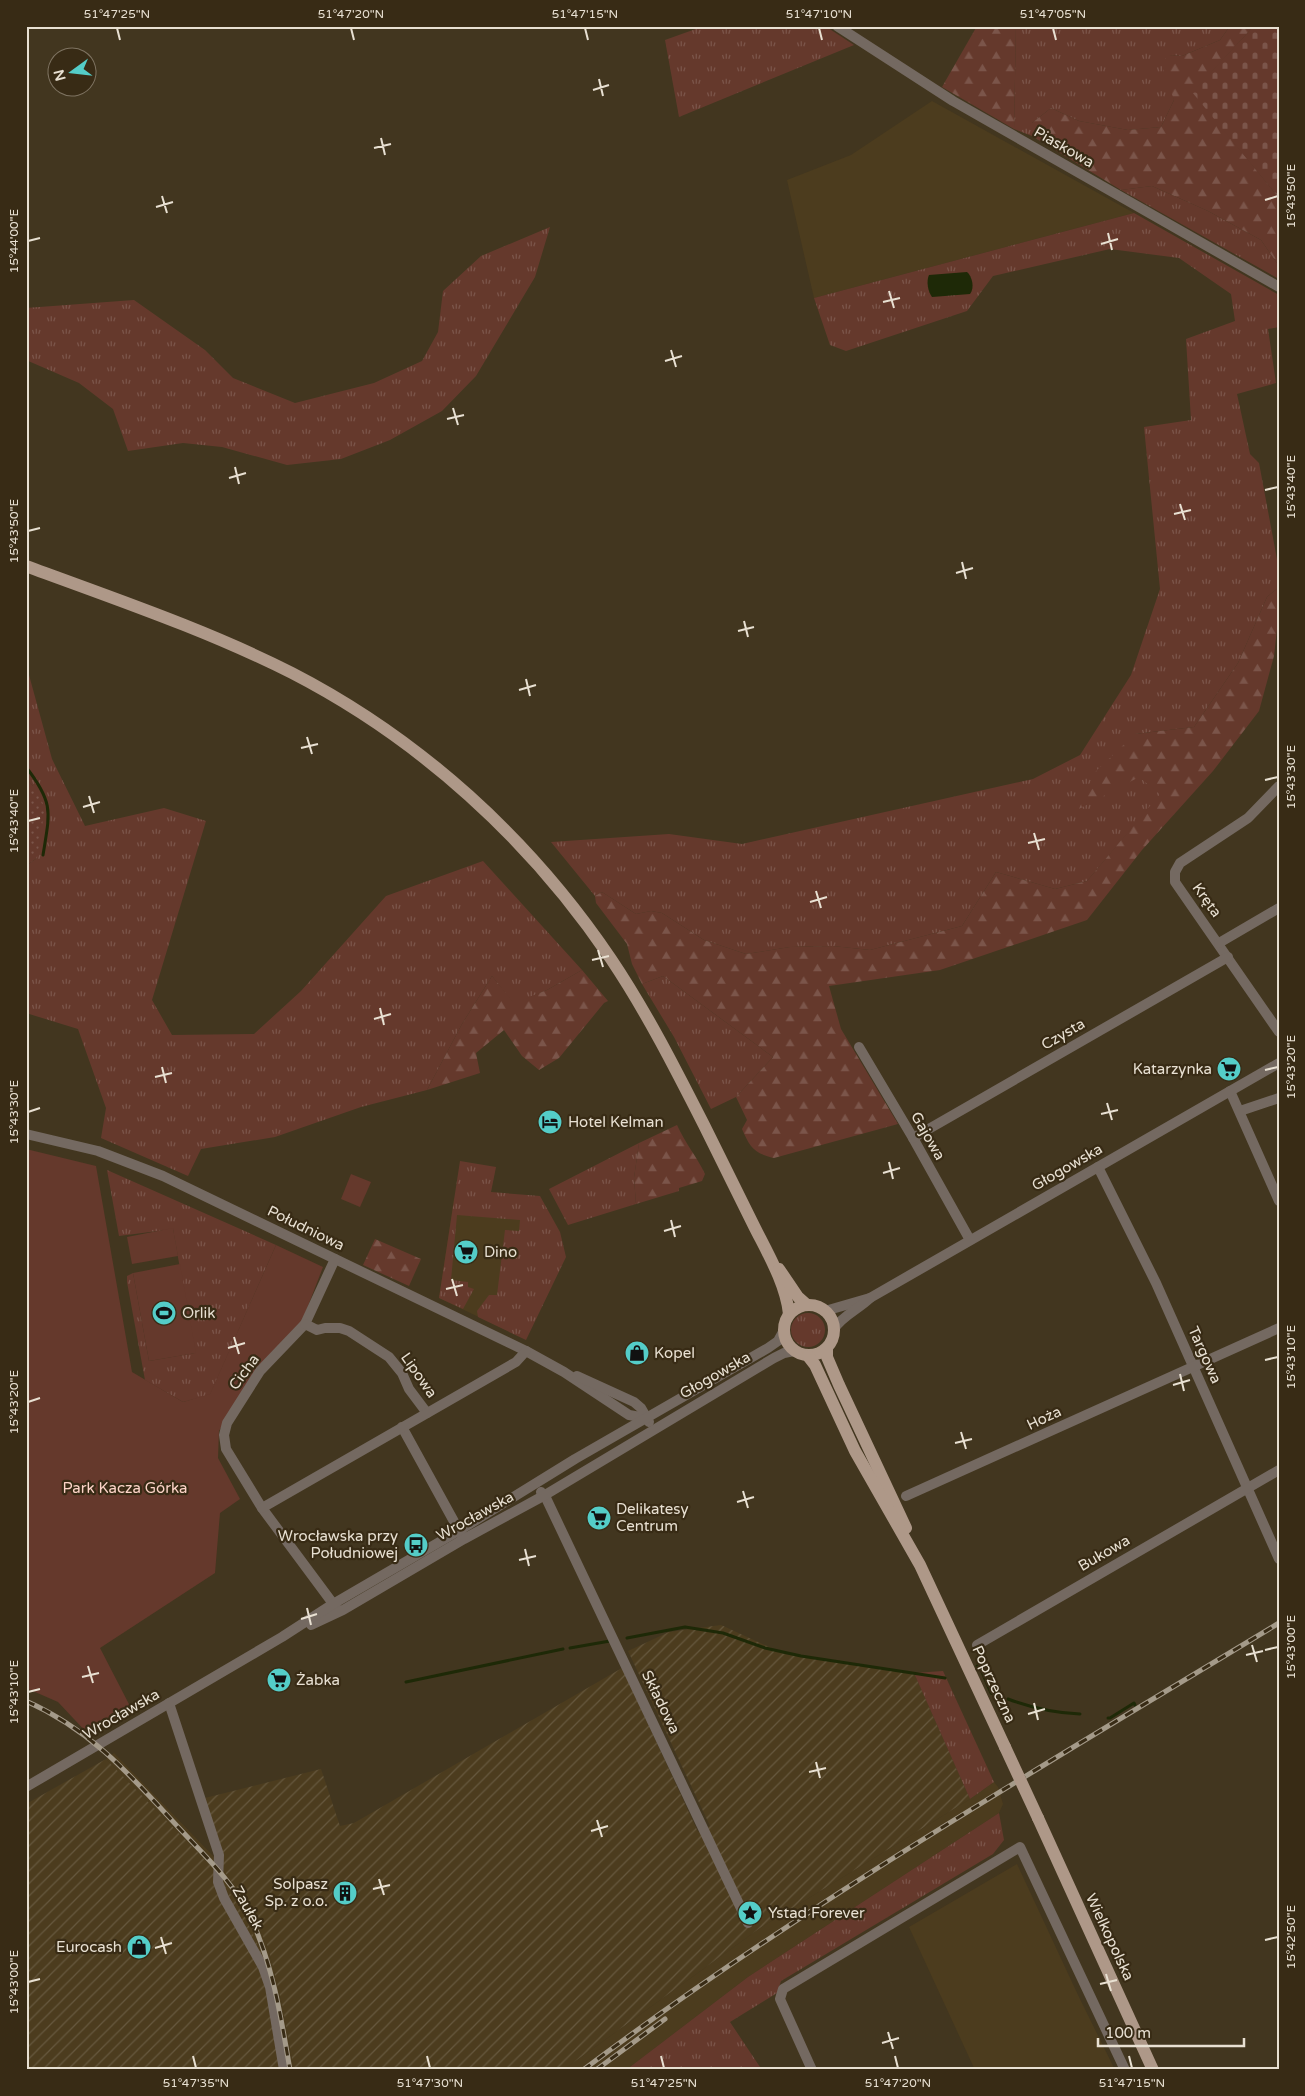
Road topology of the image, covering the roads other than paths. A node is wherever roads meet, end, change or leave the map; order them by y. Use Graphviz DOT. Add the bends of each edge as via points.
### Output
graph roads {
  1 [pos="837,26"];
  2 [pos="1279,287"];
  3 [pos="26,566"];
  4 [pos="1279,786"];
  5 [pos="1279,908"];
  6 [pos="1219,943"];
  7 [pos="1228,957"];
  8 [pos="1279,1032"];
  9 [pos="859,1047"];
  10 [pos="1279,1063"];
  11 [pos="1230,1091"];
  12 [pos="1279,1098"];
  13 [pos="1240,1111"];
  14 [pos="26,1134"];
  15 [pos="913,1138"];
  16 [pos="1098,1167"];
  17 [pos="1279,1201"];
  18 [pos="970,1240"];
  19 [pos="335,1259"];
  20 [pos="773,1261"];
  21 [pos="870,1298"];
  22 [pos="807,1305"];
  23 [pos="825,1311"];
  24 [pos="789,1314"];
  25 [pos="306,1324"];
  26 [pos="1279,1328"];
  27 [pos="834,1330"];
  28 [pos="783,1332"];
  29 [pos="827,1348"];
  30 [pos="526,1351"];
  31 [pos="794,1351"];
  32 [pos="808,1356"];
  33 [pos="1193,1366"];
  34 [pos="564,1372"];
  35 [pos="428,1413"];
  36 [pos="625,1413"];
  37 [pos="646,1418"];
  38 [pos="402,1428"];
  39 [pos="653,1429"];
  40 [pos="623,1432"];
  41 [pos="560,1469"];
  42 [pos="1279,1470"];
  43 [pos="1247,1487"];
  44 [pos="527,1488"];
  45 [pos="545,1495"];
  46 [pos="906,1496"];
  47 [pos="262,1508"];
  48 [pos="462,1535"];
  49 [pos="1279,1559"];
  50 [pos="920,1565"];
  51 [pos="336,1608"];
  52 [pos="977,1645"];
  53 [pos="169,1703"];
  54 [pos="26,1787"];
  55 [pos="1038,1818"];
  56 [pos="748,1923"];
  57 [pos="284,2070"];
  58 [pos="812,2070"];
  59 [pos="1125,2070"];
  60 [pos="1153,2070"];
  1 -- 2 [label="street, Piaskowa" via="953,100"];
  3 -- 20 [label="main road" via="200,632 291,673 381,727 470,796 560,891 615,965 668,1055"];
  4 -- 6 [label="street, Kręta" via="1248,818 1180,863 1175,872 1175,882"];
  5 -- 6 [label="street"];
  6 -- 7 [label="street, Kręta"];
  7 -- 8 [label="street, Kręta"];
  7 -- 15 [label="street, Czysta"];
  9 -- 15 [label="street, Gajowa"];
  10 -- 11 [label="street, Głogowska"];
  11 -- 13 [label="street"];
  11 -- 16 [label="street, Głogowska"];
  12 -- 13 [label="street"];
  13 -- 17 [label="street"];
  14 -- 19 [label="street, Południowa" via="98,1151 132,1163"];
  15 -- 18 [label="street, Gajowa"];
  16 -- 18 [label="street, Głogowska"];
  16 -- 33 [label="street, Targowa"];
  18 -- 21 [label="street, Głogowska"];
  19 -- 25 [label="street, Cicha"];
  19 -- 30 [label="street, Południowa"];
  20 -- 22 [label="main road"];
  20 -- 24 [label="main road"];
  21 -- 23 [label="street, Głogowska"];
  21 -- 27 [label="street, Głogowska" via="840,1321"];
  22 -- 23 [label="main road"];
  22 -- 24 [label="main road"];
  23 -- 27 [label="main road"];
  24 -- 28 [label="main road"];
  25 -- 35 [label="street, Lipowa" via="317,1330 340,1328 349,1331 389,1358"];
  25 -- 47 [label="street, Cicha" via="260,1371 227,1423 224,1435 226,1449"];
  26 -- 33 [label="street, Hoża"];
  27 -- 29 [label="main road"];
  28 -- 31 [label="main road"];
  28 -- 37 [label="street, Głogowska" via="778,1341 768,1348"];
  29 -- 32 [label="main road"];
  29 -- 50 [label="main road, Poprzeczna" via="827,1357 836,1379 903,1520"];
  30 -- 34 [label="street, Południowa"];
  30 -- 35 [label="street, Lipowa" via="516,1362"];
  31 -- 32 [label="main road"];
  31 -- 39 [label="street, Głogowska" via="774,1358"];
  32 -- 50 [label="main road, Poprzeczna" via="816,1365 855,1451"];
  33 -- 43 [label="street, Targowa"];
  33 -- 46 [label="street, Hoża"];
  34 -- 36 [label="street, Południowa"];
  34 -- 37 [label="street, Południowa" via="634,1402"];
  35 -- 38 [label="street, Lipowa"];
  36 -- 37 [label="street, Południowa"];
  36 -- 40 [label="street"];
  37 -- 39 [label="street, Południowa"];
  37 -- 40 [label="street, Wrocławska"];
  38 -- 47 [label="street"];
  38 -- 48 [label="street"];
  39 -- 45 [label="street, Wrocławska"];
  40 -- 41 [label="street, Wrocławska"];
  41 -- 44 [label="street, Wrocławska"];
  41 -- 45 [label="street"];
  42 -- 43 [label="street, Bukowa"];
  43 -- 49 [label="street, Targowa"];
  43 -- 52 [label="street, Bukowa"];
  44 -- 45 [label="street"];
  44 -- 48 [label="street, Wrocławska"];
  45 -- 48 [label="street, Wrocławska"];
  45 -- 56 [label="street, Składowa"];
  47 -- 51 [label="street, Cicha"];
  48 -- 51 [label="street, Wrocławska"];
  50 -- 55 [label="main road, Poprzeczna, bridge"];
  51 -- 53 [label="street, Wrocławska"];
  53 -- 54 [label="street, Wrocławska"];
  53 -- 57 [label="street, Zaułek" via="219,1855 218,1882 263,1967 270,1987"];
  55 -- 60 [label="main road, Wielkopolska"];
  58 -- 59 [label="street" via="780,2000 783,1989 1020,1848"];
}
